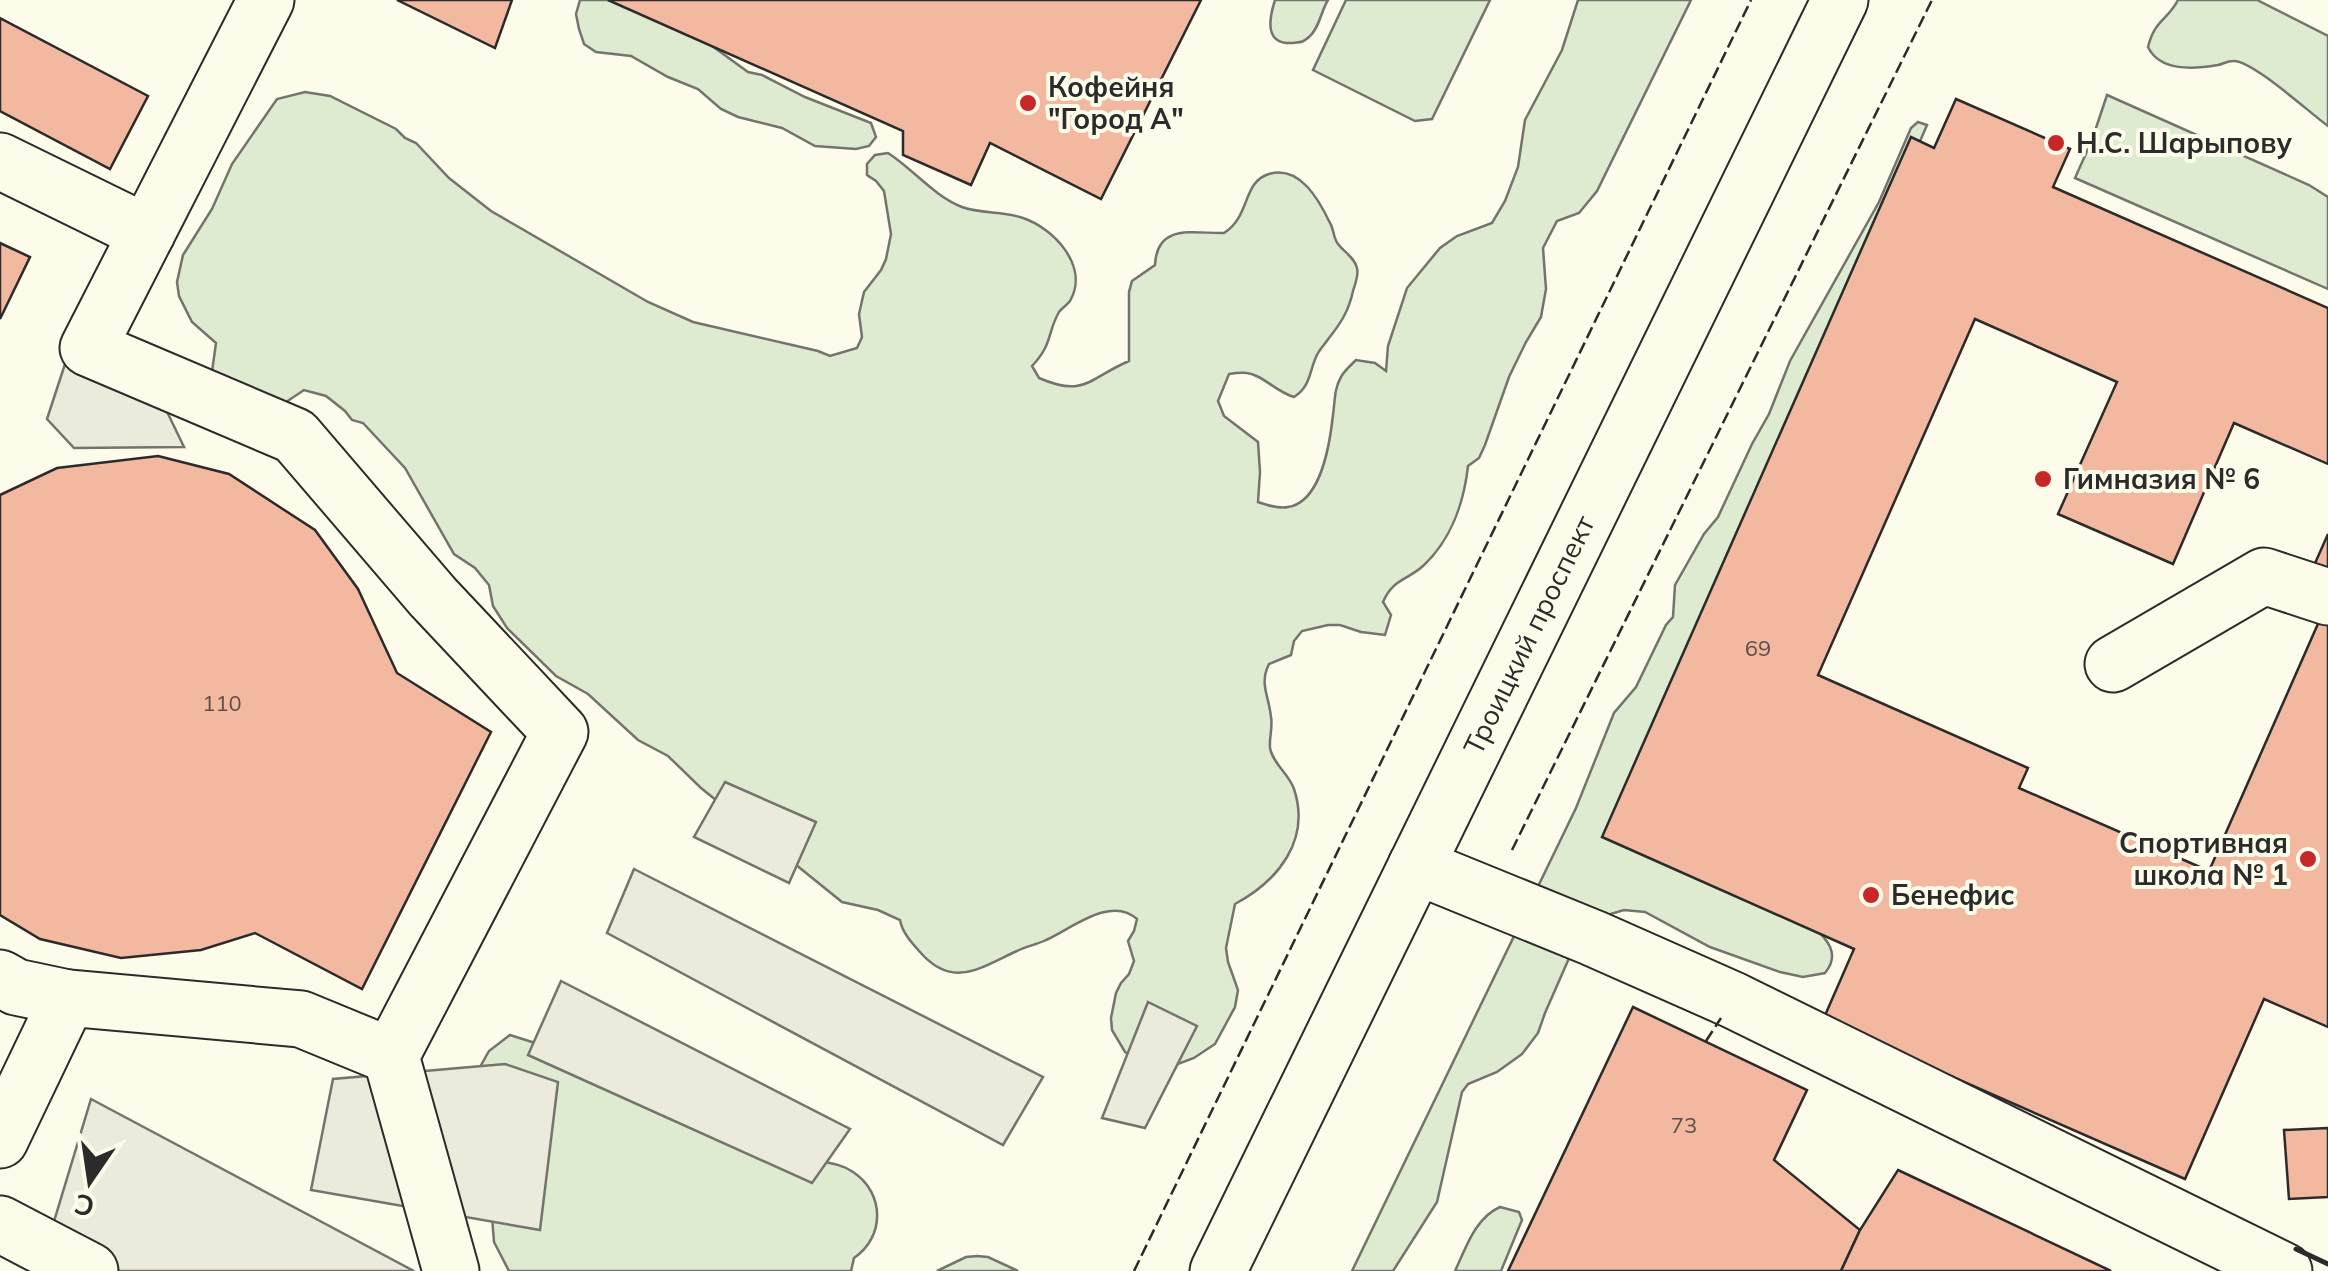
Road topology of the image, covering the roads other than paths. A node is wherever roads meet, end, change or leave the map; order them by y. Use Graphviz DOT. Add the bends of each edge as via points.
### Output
graph roads {
  1 [pos="266,0"];
  2 [pos="1840,0"];
  3 [pos="0,161"];
  4 [pos="147,234"];
  5 [pos="2328,597"];
  6 [pos="2113,664"];
  7 [pos="1416,866"];
  8 [pos="0,978"];
  9 [pos="68,998"];
  10 [pos="391,1056"];
  11 [pos="0,1140"];
  12 [pos="0,1224"];
  13 [pos="90,1271"];
  14 [pos="451,1271"];
  15 [pos="1218,1271"];
  16 [pos="2284,1271"];
  1 -- 4 [label="main road"];
  2 -- 7 [label="main road, Троицкий проспект"];
  3 -- 4 [label="main road"];
  4 -- 10 [label="main road" via="88,348 295,436 560,732"];
  5 -- 6 [label="main road" via="2264,576"];
  7 -- 15 [label="main road, Троицкий проспект"];
  7 -- 16 [label="main road" via="1733,1000"];
  8 -- 9 [label="main road"];
  9 -- 10 [label="main road" via="300,1019"];
  9 -- 11 [label="main road"];
  10 -- 14 [label="main road"];
  12 -- 13 [label="main road"];
}
